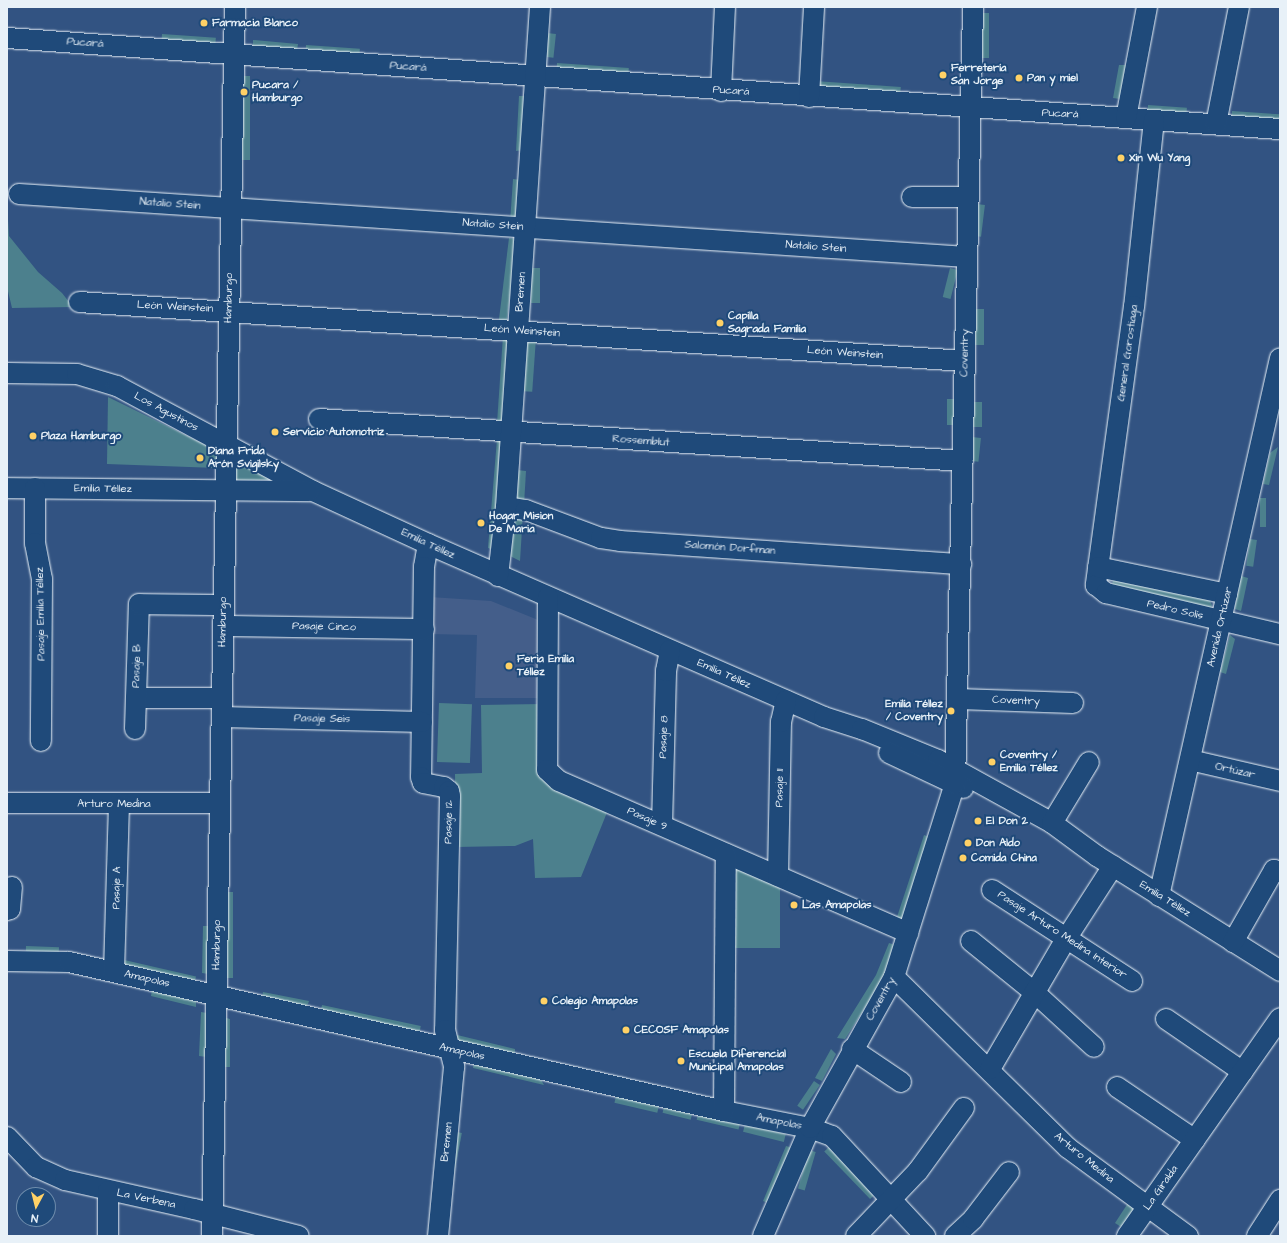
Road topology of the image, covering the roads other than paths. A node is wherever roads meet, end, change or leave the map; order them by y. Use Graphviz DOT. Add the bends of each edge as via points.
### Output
graph roads {
  1 [pos="235,7"];
  2 [pos="540,7"];
  3 [pos="725,7"];
  4 [pos="814,7"];
  5 [pos="973,7"];
  6 [pos="1146,7"];
  7 [pos="1239,7"];
  8 [pos="7,38"];
  9 [pos="234,55"];
  10 [pos="536,77"];
  11 [pos="721,91"];
  12 [pos="808,97"];
  13 [pos="970,108"];
  14 [pos="1126,118"];
  15 [pos="1154,120"];
  16 [pos="1216,124"];
  17 [pos="1280,129"];
  18 [pos="19,194"];
  19 [pos="912,197"];
  20 [pos="968,197"];
  21 [pos="231,208"];
  22 [pos="525,228"];
  23 [pos="967,257"];
  24 [pos="79,302"];
  25 [pos="229,310"];
  26 [pos="519,330"];
  27 [pos="1280,358"];
  28 [pos="965,361"];
  29 [pos="7,373"];
  30 [pos="319,419"];
  31 [pos="511,431"];
  32 [pos="1272,434"];
  33 [pos="227,444"];
  34 [pos="963,462"];
  35 [pos="7,488"];
  36 [pos="35,488"];
  37 [pos="226,491"];
  38 [pos="313,491"];
  39 [pos="506,507"];
  40 [pos="428,544"];
  41 [pos="961,564"];
  42 [pos="498,576"];
  43 [pos="1097,576"];
  44 [pos="1227,594"];
  45 [pos="553,599"];
  46 [pos="224,605"];
  47 [pos="1221,621"];
  48 [pos="223,626"];
  49 [pos="424,629"];
  50 [pos="1280,634"];
  51 [pos="670,650"];
  52 [pos="136,698"];
  53 [pos="222,698"];
  54 [pos="958,699"];
  55 [pos="786,701"];
  56 [pos="1073,703"];
  57 [pos="222,717"];
  58 [pos="422,722"];
  59 [pos="135,729"];
  60 [pos="41,741"];
  61 [pos="1190,760"];
  62 [pos="1089,762"];
  63 [pos="956,777"];
  64 [pos="1280,782"];
  65 [pos="601,787"];
  66 [pos="7,803"];
  67 [pos="220,803"];
  68 [pos="119,804"];
  69 [pos="1052,823"];
  70 [pos="662,825"];
  71 [pos="726,854"];
  72 [pos="1105,861"];
  73 [pos="1280,872"];
  74 [pos="778,876"];
  75 [pos="12,888"];
  76 [pos="992,890"];
  77 [pos="1159,896"];
  78 [pos="7,910"];
  79 [pos="908,934"];
  80 [pos="1066,939"];
  81 [pos="971,941"];
  82 [pos="1233,942"];
  83 [pos="7,961"];
  84 [pos="1280,971"];
  85 [pos="114,972"];
  86 [pos="894,977"];
  87 [pos="1132,981"];
  88 [pos="1034,992"];
  89 [pos="216,996"];
  90 [pos="1280,1018"];
  91 [pos="1166,1019"];
  92 [pos="1094,1047"];
  93 [pos="449,1048"];
  94 [pos="852,1049"];
  95 [pos="990,1069"];
  96 [pos="1244,1072"];
  97 [pos="901,1082"];
  98 [pos="1117,1087"];
  99 [pos="964,1108"];
  100 [pos="724,1111"];
  101 [pos="810,1128"];
  102 [pos="7,1137"];
  103 [pos="1195,1140"];
  104 [pos="1009,1172"];
  105 [pos="108,1191"];
  106 [pos="891,1199"];
  107 [pos="1280,1200"];
  108 [pos="1147,1208"];
  109 [pos="212,1213"];
  110 [pos="108,1236"];
  111 [pos="212,1236"];
  112 [pos="298,1236"];
  113 [pos="438,1236"];
  114 [pos="763,1236"];
  115 [pos="856,1236"];
  116 [pos="925,1236"];
  117 [pos="955,1236"];
  118 [pos="1127,1236"];
  119 [pos="1188,1236"];
  120 [pos="1257,1236"];
  1 -- 9 [label="street, Hamburgo"];
  2 -- 10 [label="street, Bremen"];
  3 -- 11 [label="street"];
  4 -- 12 [label="street"];
  5 -- 13 [label="street, Coventry"];
  6 -- 14 [label="street"];
  7 -- 16 [label="street"];
  8 -- 9 [label="street, Pucará"];
  9 -- 10 [label="street, Pucará"];
  9 -- 21 [label="street, Hamburgo"];
  10 -- 11 [label="street, Pucará"];
  10 -- 22 [label="street, Bremen"];
  11 -- 12 [label="street, Pucará"];
  12 -- 13 [label="street, Pucará"];
  13 -- 14 [label="street, Pucará"];
  13 -- 20 [label="street, Coventry"];
  14 -- 15 [label="street, Pucará"];
  15 -- 16 [label="street, Pucará"];
  15 -- 43 [label="street, General Gorostiaga" via="1134,306"];
  16 -- 17 [label="street, Pucará"];
  18 -- 21 [label="street, Natalio Stein"];
  19 -- 20 [label="street"];
  20 -- 23 [label="street, Coventry"];
  21 -- 22 [label="street, Natalio Stein"];
  21 -- 25 [label="street, Hamburgo"];
  22 -- 23 [label="street, Natalio Stein"];
  22 -- 26 [label="street, Bremen"];
  23 -- 28 [label="street, Coventry"];
  24 -- 25 [label="street, León Weinstein"];
  25 -- 26 [label="street, León Weinstein"];
  25 -- 33 [label="street, Hamburgo"];
  26 -- 28 [label="street, León Weinstein"];
  26 -- 31 [label="street, Bremen"];
  27 -- 32 [label="street, Avenida Ortúzar"];
  28 -- 34 [label="street, Coventry"];
  29 -- 33 [label="street, Los Agustinos" via="77,374 104,380"];
  30 -- 31 [label="street, Rossemblut"];
  31 -- 34 [label="street, Rossemblut"];
  31 -- 39 [label="street, Bremen"];
  32 -- 44 [label="street, Avenida Ortúzar"];
  33 -- 37 [label="street, Hamburgo"];
  33 -- 38 [label="street, Los Agustinos"];
  34 -- 41 [label="street, Coventry"];
  35 -- 36 [label="street, Emilia Téllez"];
  36 -- 37 [label="street, Emilia Téllez"];
  36 -- 60 [label="street, Pasaje Emilia Téllez" via="35,543 42,579"];
  37 -- 38 [label="street, Emilia Téllez"];
  37 -- 46 [label="street, Hamburgo"];
  38 -- 40 [label="street, Emilia Téllez"];
  39 -- 41 [label="street, Salomón Dorfman" via="526,510 601,538 620,541"];
  39 -- 42 [label="street, Bremen"];
  40 -- 42 [label="street, Emilia Téllez"];
  40 -- 49 [label="street, Pasaje 12" via="424,567"];
  41 -- 54 [label="street, Coventry"];
  42 -- 45 [label="street, Emilia Téllez"];
  43 -- 44 [label="street"];
  43 -- 47 [label="street, Pedro Solís" via="1106,594"];
  44 -- 47 [label="street, Avenida Ortúzar"];
  45 -- 51 [label="street, Emilia Téllez"];
  45 -- 65 [label="street" via="555,764"];
  45 -- 70 [label="street, Pasaje 9" via="546,770 559,781"];
  46 -- 48 [label="street, Hamburgo"];
  46 -- 52 [label="street, Pasaje B" via="139,604"];
  47 -- 50 [label="street, Pedro Solís"];
  47 -- 61 [label="street, Avenida Ortúzar"];
  48 -- 49 [label="street, Pasaje Cinco"];
  48 -- 53 [label="street, Hamburgo"];
  49 -- 58 [label="street, Pasaje 12"];
  51 -- 55 [label="street, Emilia Téllez"];
  51 -- 70 [label="street, Pasaje 8" via="666,671"];
  52 -- 53 [label="street"];
  52 -- 59 [label="street, Pasaje B"];
  53 -- 57 [label="street, Hamburgo"];
  54 -- 56 [label="street, Coventry"];
  54 -- 63 [label="street, Coventry"];
  55 -- 63 [label="street, Emilia Téllez" via="824,718 884,751"];
  55 -- 74 [label="street, Pasaje 11" via="781,722"];
  57 -- 58 [label="street, Pasaje Seis"];
  57 -- 67 [label="street, Hamburgo"];
  58 -- 93 [label="street, Pasaje 12" via="423,783 444,787 450,796 445,1030"];
  61 -- 64 [label="street, Ortúzar"];
  61 -- 77 [label="street, Avenida Ortúzar"];
  62 -- 69 [label="street"];
  63 -- 69 [label="street, Emilia Téllez"];
  63 -- 72 [label="street, Emilia Téllez"];
  63 -- 79 [label="street, Coventry"];
  66 -- 68 [label="street, Arturo Medina"];
  67 -- 68 [label="street, Arturo Medina"];
  67 -- 89 [label="street, Hamburgo"];
  68 -- 85 [label="street, Pasaje A"];
  69 -- 72 [label="street, Emilia Téllez"];
  70 -- 71 [label="street, Pasaje 9"];
  71 -- 74 [label="street, Pasaje 9"];
  71 -- 100 [label="street"];
  72 -- 77 [label="street, Emilia Téllez"];
  72 -- 80 [label="street"];
  73 -- 82 [label="street" via="1274,870"];
  74 -- 79 [label="street, Pasaje 9"];
  75 -- 78 [label="street" via="10,909"];
  76 -- 80 [label="street, Pasaje Arturo Medina Interior"];
  77 -- 82 [label="street, Emilia Téllez"];
  79 -- 86 [label="street, Coventry"];
  80 -- 87 [label="street, Pasaje Arturo Medina Interior"];
  80 -- 88 [label="street"];
  81 -- 88 [label="street"];
  82 -- 84 [label="street, Emilia Téllez"];
  83 -- 85 [label="street, Amapolas" via="69,962"];
  85 -- 89 [label="street, Amapolas"];
  86 -- 94 [label="street, Coventry"];
  86 -- 95 [label="street, Arturo Medina"];
  88 -- 92 [label="street"];
  88 -- 95 [label="street"];
  89 -- 93 [label="street, Amapolas"];
  89 -- 109 [label="street, Hamburgo"];
  90 -- 96 [label="street, La Giralda"];
  91 -- 96 [label="street"];
  93 -- 100 [label="street, Amapolas"];
  93 -- 113 [label="street, Bremen" via="454,1066"];
  94 -- 97 [label="street"];
  94 -- 101 [label="street, Coventry"];
  95 -- 108 [label="street, Arturo Medina" via="1068,1148"];
  96 -- 103 [label="street, La Giralda"];
  98 -- 103 [label="street"];
  99 -- 106 [label="street" via="918,1171"];
  100 -- 101 [label="street, Amapolas"];
  101 -- 106 [label="street, Amapolas" via="832,1136"];
  101 -- 114 [label="street, Coventry"];
  102 -- 105 [label="street, La Verbena" via="36,1167 48,1174"];
  103 -- 108 [label="street, La Giralda"];
  104 -- 117 [label="street" via="973,1219"];
  105 -- 109 [label="street, La Verbena"];
  105 -- 110 [label="street"];
  106 -- 115 [label="street"];
  106 -- 116 [label="street, Amapolas"];
  107 -- 120 [label="street"];
  108 -- 118 [label="street, La Giralda"];
  108 -- 119 [label="street, Arturo Medina"];
  109 -- 111 [label="street, Hamburgo"];
  109 -- 112 [label="street, La Verbena"];
}
